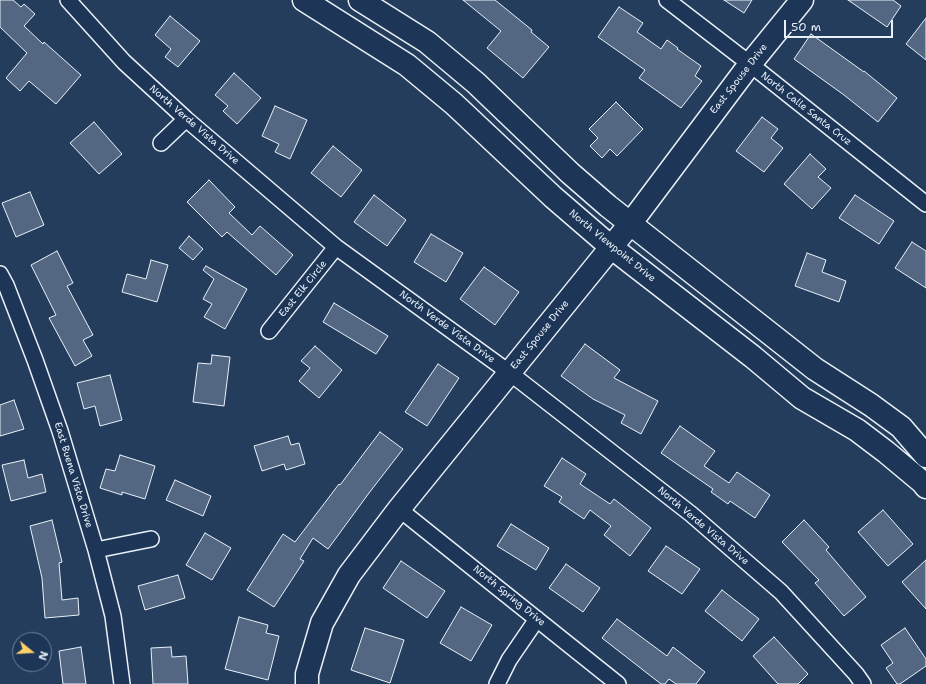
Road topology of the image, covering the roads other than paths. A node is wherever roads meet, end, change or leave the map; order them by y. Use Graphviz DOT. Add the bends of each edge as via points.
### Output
graph roads {
  1 [pos="68,0"];
  2 [pos="304,0"];
  3 [pos="360,0"];
  4 [pos="667,0"];
  5 [pos="802,0"];
  6 [pos="750,64"];
  7 [pos="186,119"];
  8 [pos="161,142"];
  9 [pos="926,204"];
  10 [pos="630,224"];
  11 [pos="336,247"];
  12 [pos="611,247"];
  13 [pos="0,274"];
  14 [pos="269,331"];
  15 [pos="510,372"];
  16 [pos="926,456"];
  17 [pos="926,487"];
  18 [pos="399,509"];
  19 [pos="152,539"];
  20 [pos="96,550"];
  21 [pos="537,618"];
  22 [pos="122,684"];
  23 [pos="307,684"];
  24 [pos="497,684"];
  25 [pos="618,684"];
  26 [pos="862,684"];
  1 -- 7 [label="street, North Verde Vista Drive" via="124,62"];
  2 -- 12 [label="main road, North Viewpoint Drive" via="407,65 454,104 553,197"];
  3 -- 10 [label="main road" via="432,46 476,83 570,173"];
  4 -- 6 [label="street, North Calle Santa Cruz"];
  5 -- 6 [label="main road, East Spouse Drive"];
  6 -- 9 [label="street, North Calle Santa Cruz"];
  6 -- 10 [label="main road, East Spouse Drive"];
  7 -- 8 [label="street"];
  7 -- 11 [label="street, North Verde Vista Drive"];
  10 -- 12 [label="main road, East Spouse Drive"];
  10 -- 16 [label="main road" via="815,369 901,427"];
  11 -- 14 [label="street, East Elk Circle"];
  11 -- 15 [label="street, North Verde Vista Drive"];
  12 -- 15 [label="main road, East Spouse Drive"];
  12 -- 17 [label="main road, North Viewpoint Drive" via="802,398 857,430"];
  13 -- 20 [label="street, East Buena Vista Drive" via="60,431"];
  15 -- 18 [label="main road, East Spouse Drive"];
  15 -- 26 [label="street, North Verde Vista Drive" via="691,514 781,592 856,674"];
  18 -- 21 [label="street, North Spring Drive"];
  18 -- 23 [label="main road, East Spouse Drive" via="350,575 322,623 307,674"];
  19 -- 20 [label="street"];
  20 -- 22 [label="street, East Buena Vista Drive" via="113,616"];
  21 -- 24 [label="street" via="509,660"];
  21 -- 25 [label="street, North Spring Drive"];
}
